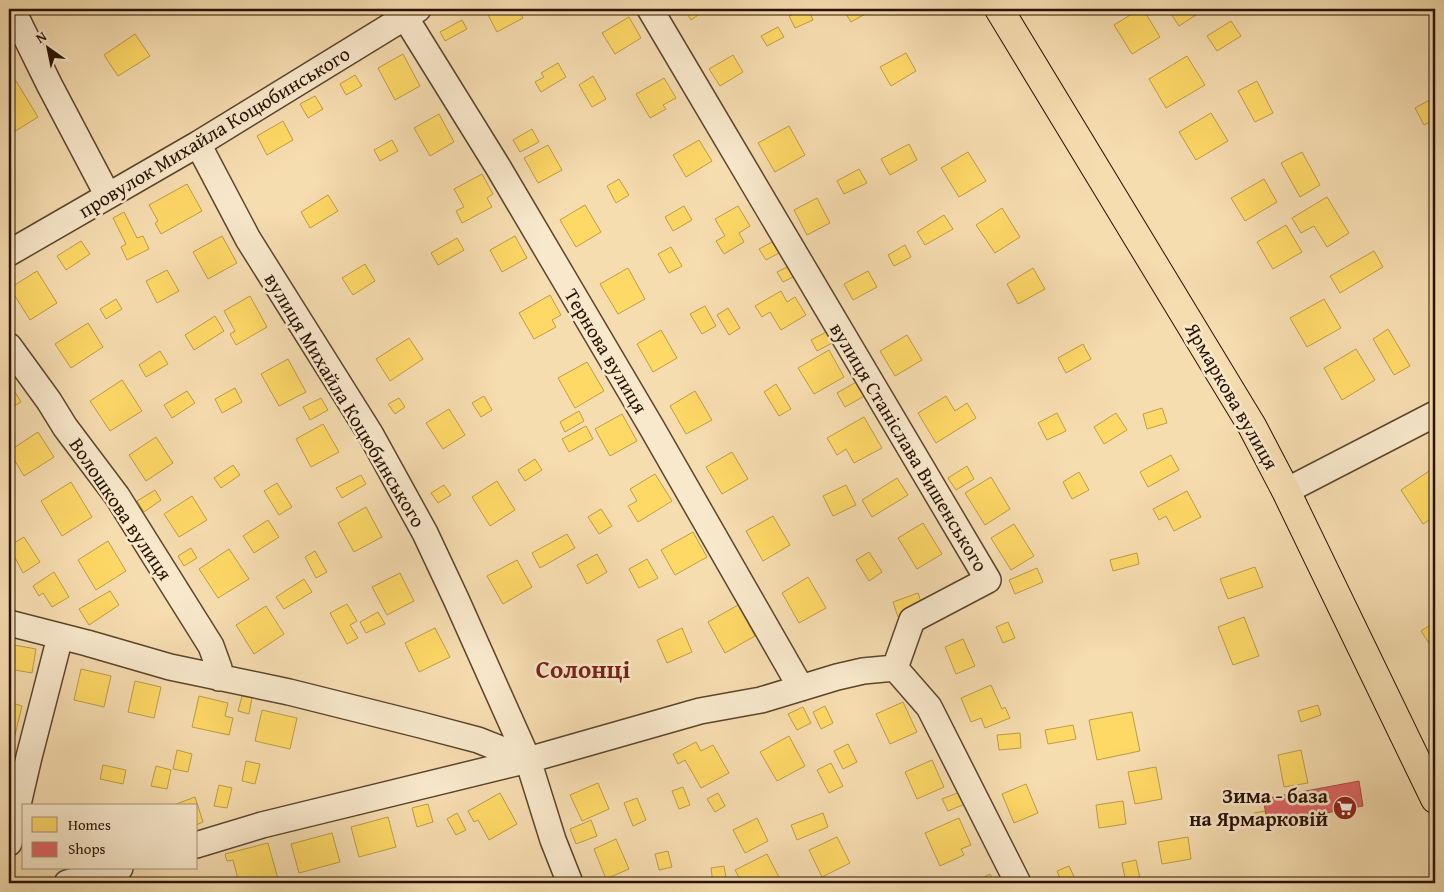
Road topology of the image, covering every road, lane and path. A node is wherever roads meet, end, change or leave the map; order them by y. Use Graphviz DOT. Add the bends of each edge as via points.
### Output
graph roads {
  1 [pos="12,9"];
  2 [pos="650,9"];
  3 [pos="1000,9"];
  4 [pos="411,13"];
  5 [pos="198,144"];
  6 [pos="108,196"];
  7 [pos="9,252"];
  8 [pos="9,346"];
  9 [pos="1435,414"];
  10 [pos="1286,491"];
  11 [pos="9,623"];
  12 [pos="60,637"];
  13 [pos="895,668"];
  14 [pos="219,678"];
  15 [pos="801,688"];
  16 [pos="528,760"];
  17 [pos="1435,799"];
  18 [pos="9,843"];
  19 [pos="198,844"];
  20 [pos="113,870"];
  21 [pos="67,883"];
  22 [pos="570,883"];
  23 [pos="1018,883"];
  1 -- 6 [label="street"];
  2 -- 13 [label="street, вулиця Станіслава Вишенського" via="988,580 912,620"];
  3 -- 10 [label="main road, Ярмаркова вулиця" via="1236,397"];
  4 -- 5 [label="street, провулок Михайла Коцюбинського"];
  4 -- 15 [label="street, Тернова вулиця" via="493,160"];
  5 -- 6 [label="street, провулок Михайла Коцюбинського"];
  5 -- 16 [label="street, вулиця Михайла Коцюбинського" via="248,239 371,435 425,533"];
  6 -- 7 [label="street, провулок Михайла Коцюбинського"];
  8 -- 14 [label="street, Волошкова вулиця" via="122,504 211,646 218,662"];
  9 -- 10 [label="street"];
  10 -- 17 [label="main road, Ярмаркова вулиця"];
  11 -- 12 [label="street"];
  12 -- 14 [label="street"];
  12 -- 18 [label="street"];
  13 -- 15 [label="street" via="863,671"];
  13 -- 23 [label="street" via="929,707"];
  14 -- 16 [label="street" via="315,698 478,740"];
  15 -- 16 [label="street" via="761,700 700,711"];
  16 -- 19 [label="street" via="262,825"];
  16 -- 22 [label="street, вулиця Михайла Коцюбинського"];
  20 -- 21 [label="street"];
}
